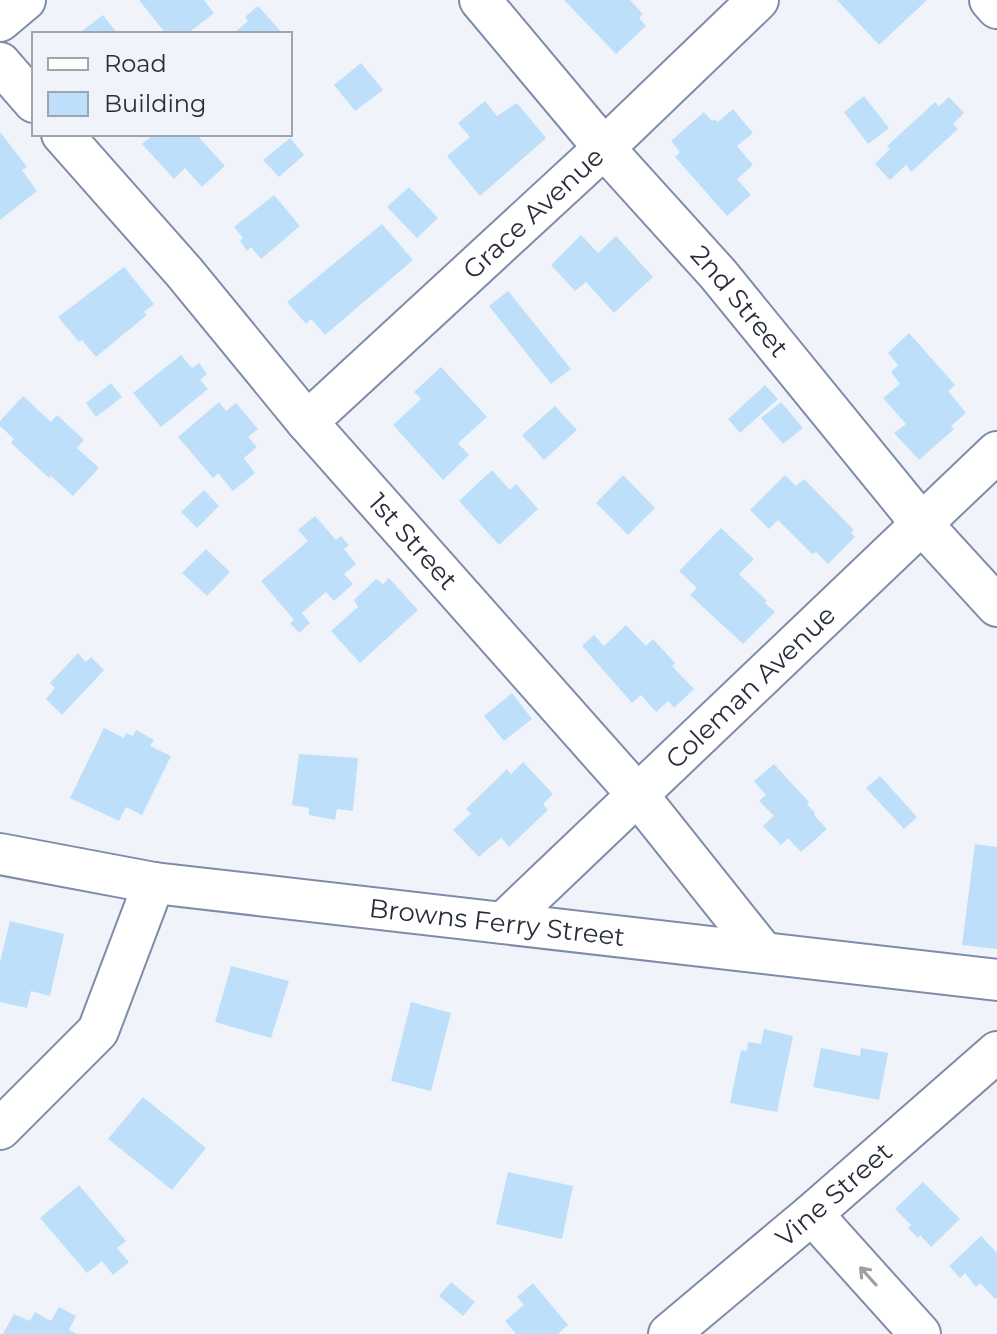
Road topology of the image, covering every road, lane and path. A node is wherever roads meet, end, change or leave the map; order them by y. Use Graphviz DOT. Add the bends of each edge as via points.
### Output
graph roads {
  1 [pos="25,0"];
  2 [pos="480,0"];
  3 [pos="758,0"];
  4 [pos="990,0"];
  5 [pos="997,8"];
  6 [pos="0,21"];
  7 [pos="0,63"];
  8 [pos="32,100"];
  9 [pos="64,136"];
  10 [pos="604,148"];
  11 [pos="307,422"];
  12 [pos="997,452"];
  13 [pos="921,523"];
  14 [pos="997,606"];
  15 [pos="636,793"];
  16 [pos="0,854"];
  17 [pos="154,883"];
  18 [pos="503,923"];
  19 [pos="762,951"];
  20 [pos="997,980"];
  21 [pos="997,1052"];
  22 [pos="0,1129"];
  23 [pos="812,1214"];
  24 [pos="669,1334"];
  25 [pos="920,1334"];
  1 -- 6 [label="street"];
  2 -- 10 [label="street, 2nd Street"];
  3 -- 10 [label="street, Grace Avenue"];
  4 -- 5 [label="street"];
  7 -- 8 [label="street"];
  9 -- 11 [label="street, 1st Street"];
  10 -- 11 [label="street, Grace Avenue"];
  10 -- 13 [label="street, 2nd Street" via="718,274"];
  11 -- 15 [label="street, 1st Street"];
  12 -- 13 [label="street, Coleman Avenue"];
  13 -- 14 [label="street, 2nd Street"];
  13 -- 15 [label="street, Coleman Avenue"];
  15 -- 18 [label="street, Coleman Avenue"];
  15 -- 19 [label="street, 1st Street"];
  16 -- 17 [label="street, Browns Ferry Street"];
  17 -- 18 [label="street, Browns Ferry Street"];
  17 -- 22 [label="street" via="98,1031"];
  18 -- 19 [label="street, Browns Ferry Street"];
  19 -- 20 [label="street, Browns Ferry Street"];
  21 -- 23 [label="street, Vine Street"];
  23 -- 24 [label="street, Vine Street"];
  25 -- 23 [label="street, one-way"];
}
